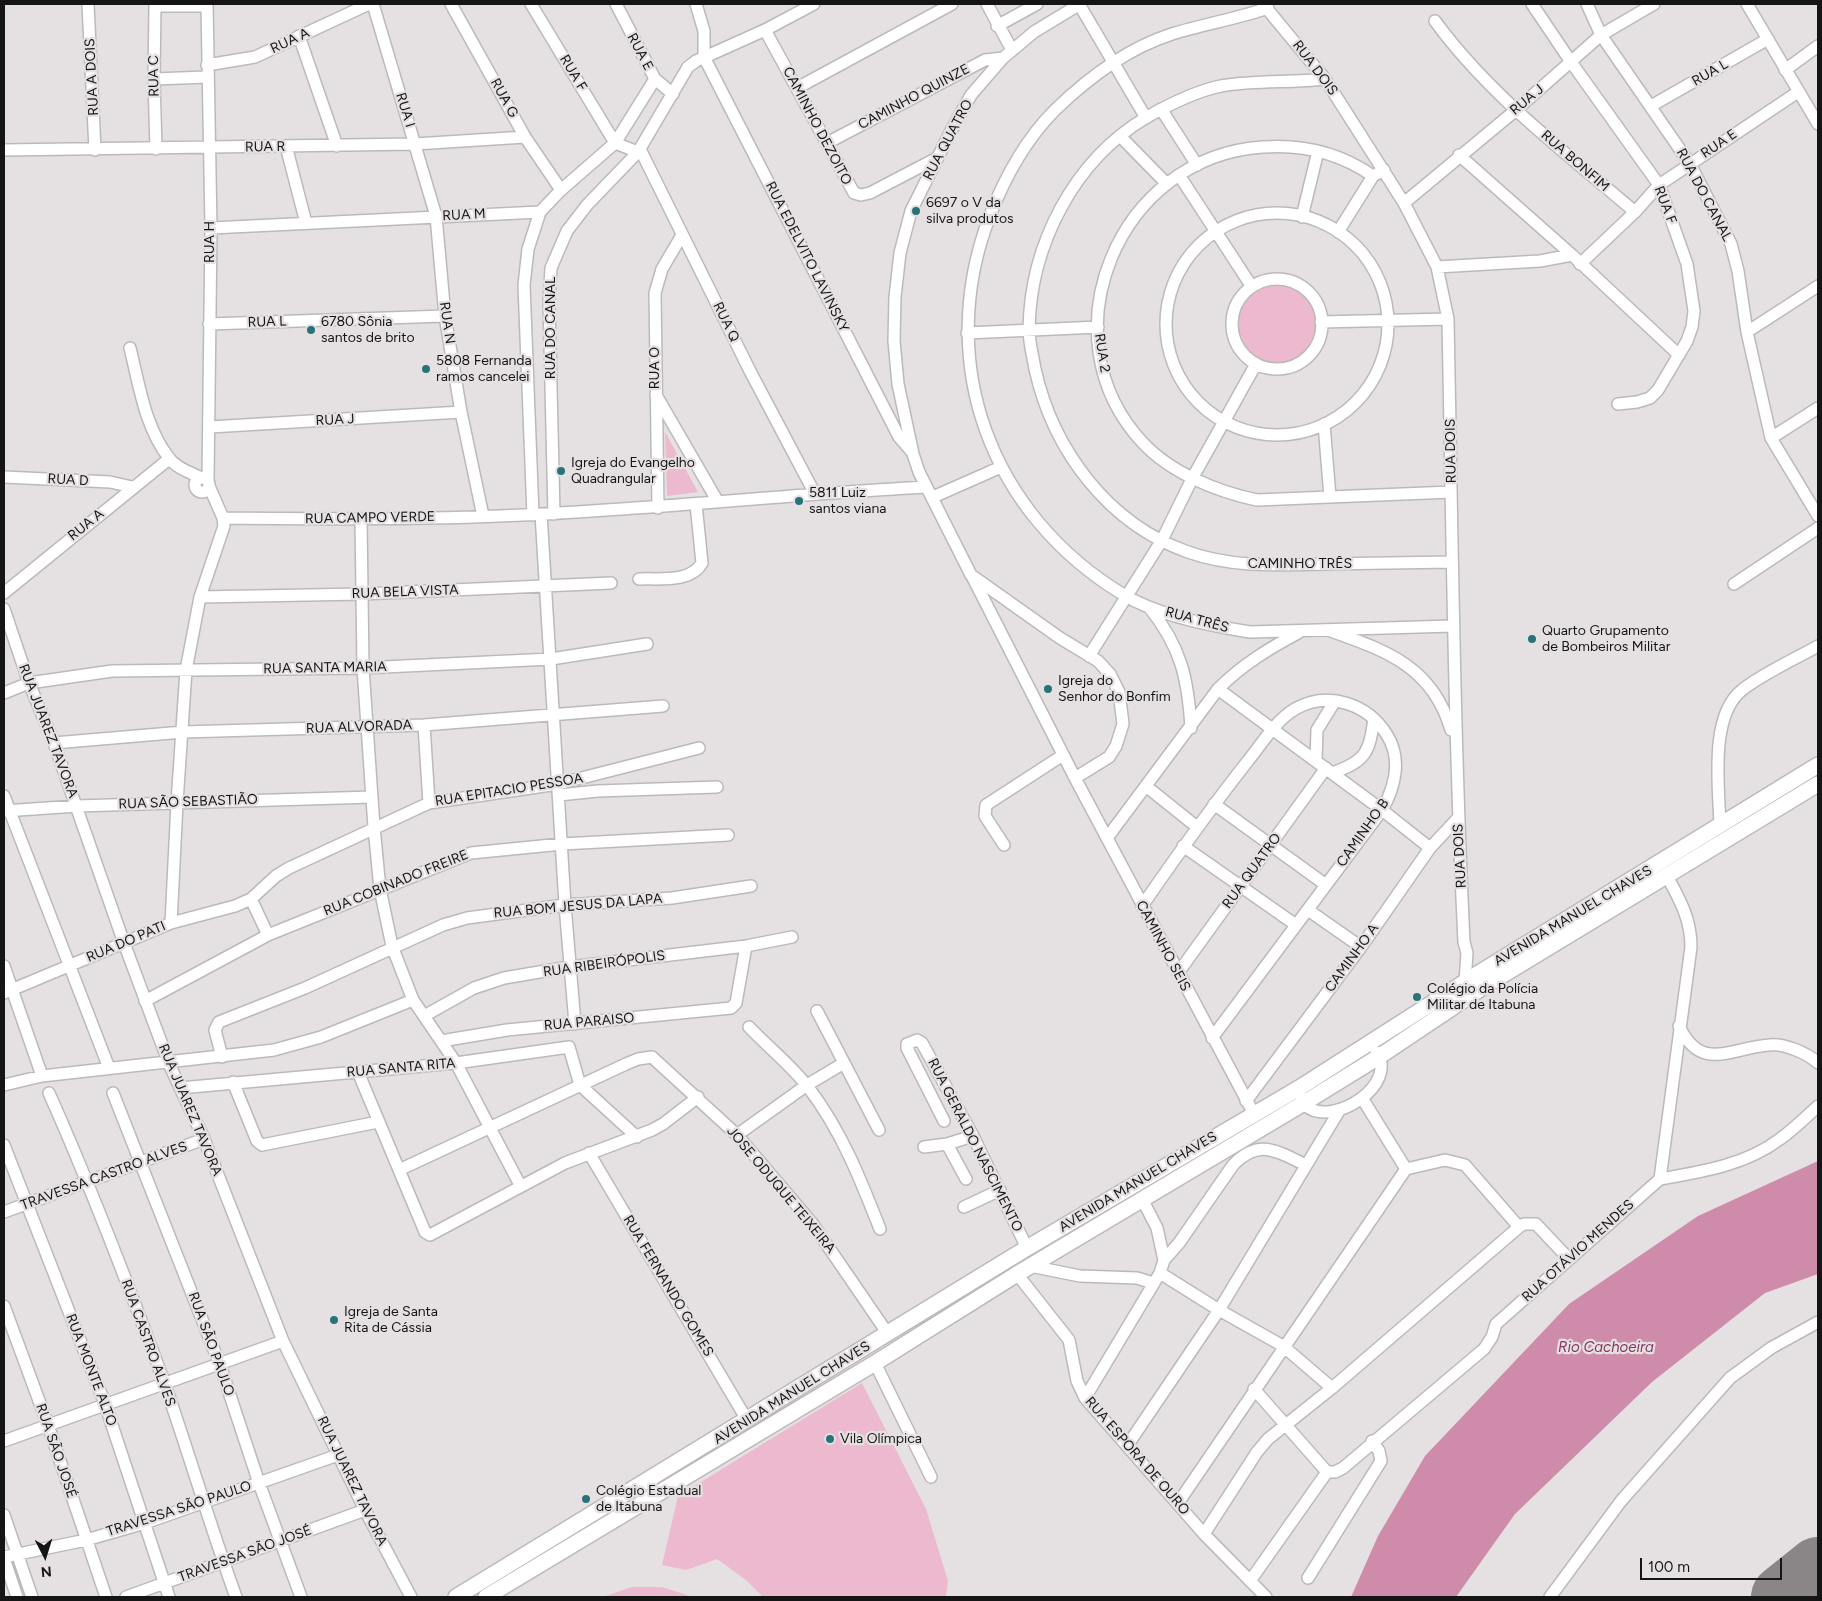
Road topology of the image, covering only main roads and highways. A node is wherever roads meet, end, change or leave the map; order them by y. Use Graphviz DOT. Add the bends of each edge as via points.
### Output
graph roads {
  1 [pos="1818,765"];
  2 [pos="1818,784"];
  3 [pos="456,1597"];
  4 [pos="486,1597"];
  1 -- 3 [label="main road, AVENIDA MANUEL CHAVES" via="1482,971 1299,1088 1027,1248"];
  2 -- 4 [label="main road, AVENIDA MANUEL CHAVES" via="1483,987 1304,1103"];
}
